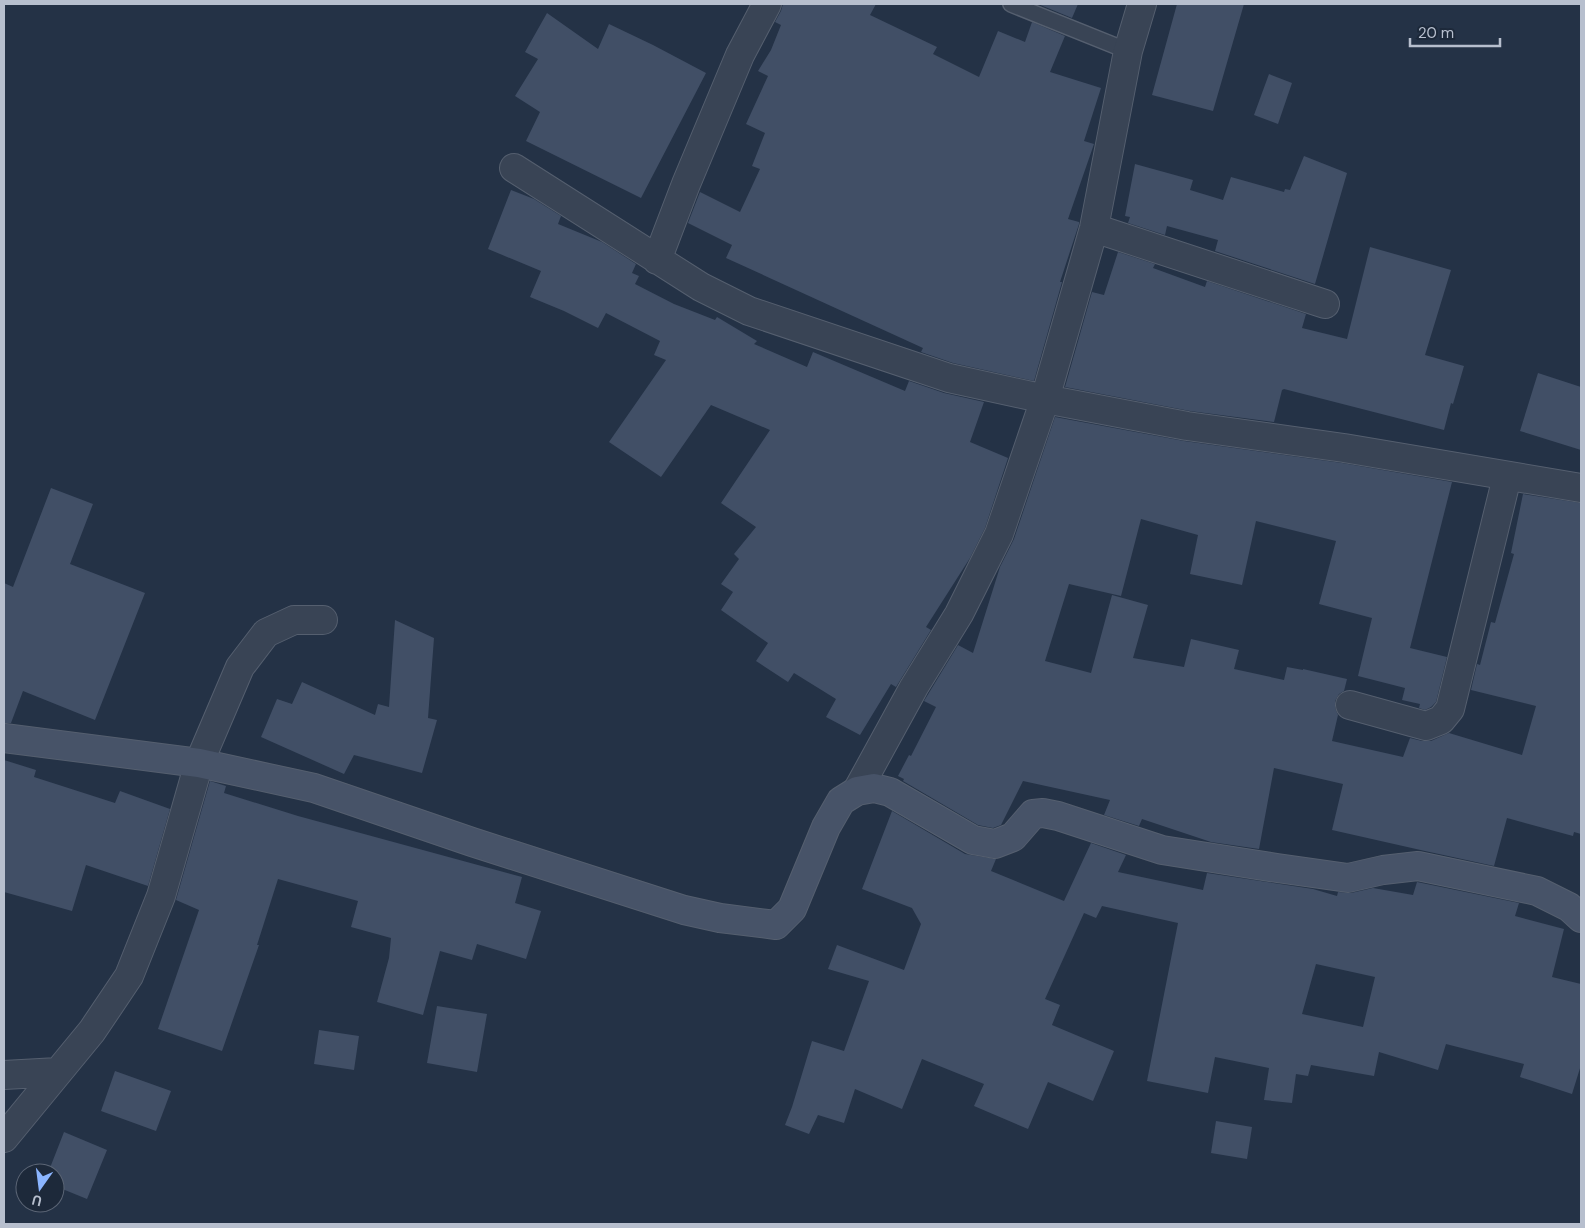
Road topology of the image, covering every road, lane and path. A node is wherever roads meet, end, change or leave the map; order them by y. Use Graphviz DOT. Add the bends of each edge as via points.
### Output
graph roads {
  1 [pos="767,4"];
  2 [pos="1011,4"];
  3 [pos="1142,4"];
  4 [pos="1128,52"];
  5 [pos="514,168"];
  6 [pos="1094,228"];
  7 [pos="657,260"];
  8 [pos="1325,304"];
  9 [pos="1045,399"];
  10 [pos="1507,477"];
  11 [pos="1581,488"];
  12 [pos="323,620"];
  13 [pos="1350,705"];
  14 [pos="4,738"];
  15 [pos="199,763"];
  16 [pos="857,791"];
  17 [pos="1581,918"];
  18 [pos="58,1072"];
  19 [pos="4,1075"];
  20 [pos="4,1138"];
  1 -- 7 [label="street" via="740,56"];
  2 -- 4 [label="lane"];
  3 -- 4 [label="street"];
  4 -- 6 [label="street"];
  5 -- 7 [label="street"];
  6 -- 8 [label="street"];
  6 -- 9 [label="street"];
  7 -- 9 [label="street" via="749,311 949,378"];
  9 -- 10 [label="street" via="1187,426 1344,448"];
  9 -- 16 [label="street" via="999,534 958,614"];
  10 -- 11 [label="street"];
  10 -- 13 [label="street" via="1450,710 1442,720 1426,726"];
  12 -- 15 [label="street" via="294,620 266,633 240,667"];
  14 -- 15 [label="street"];
  15 -- 16 [label="street" via="314,788 684,910 776,925 792,909 826,827 841,801"];
  15 -- 18 [label="street" via="161,896 129,976 92,1031"];
  16 -- 17 [label="street" via="874,788 890,792 973,840 995,844 1013,837 1033,814 1043,813 1162,850 1277,868 1348,878 1418,866 1537,891 1569,907"];
  18 -- 19 [label="street"];
  18 -- 20 [label="street"];
}
